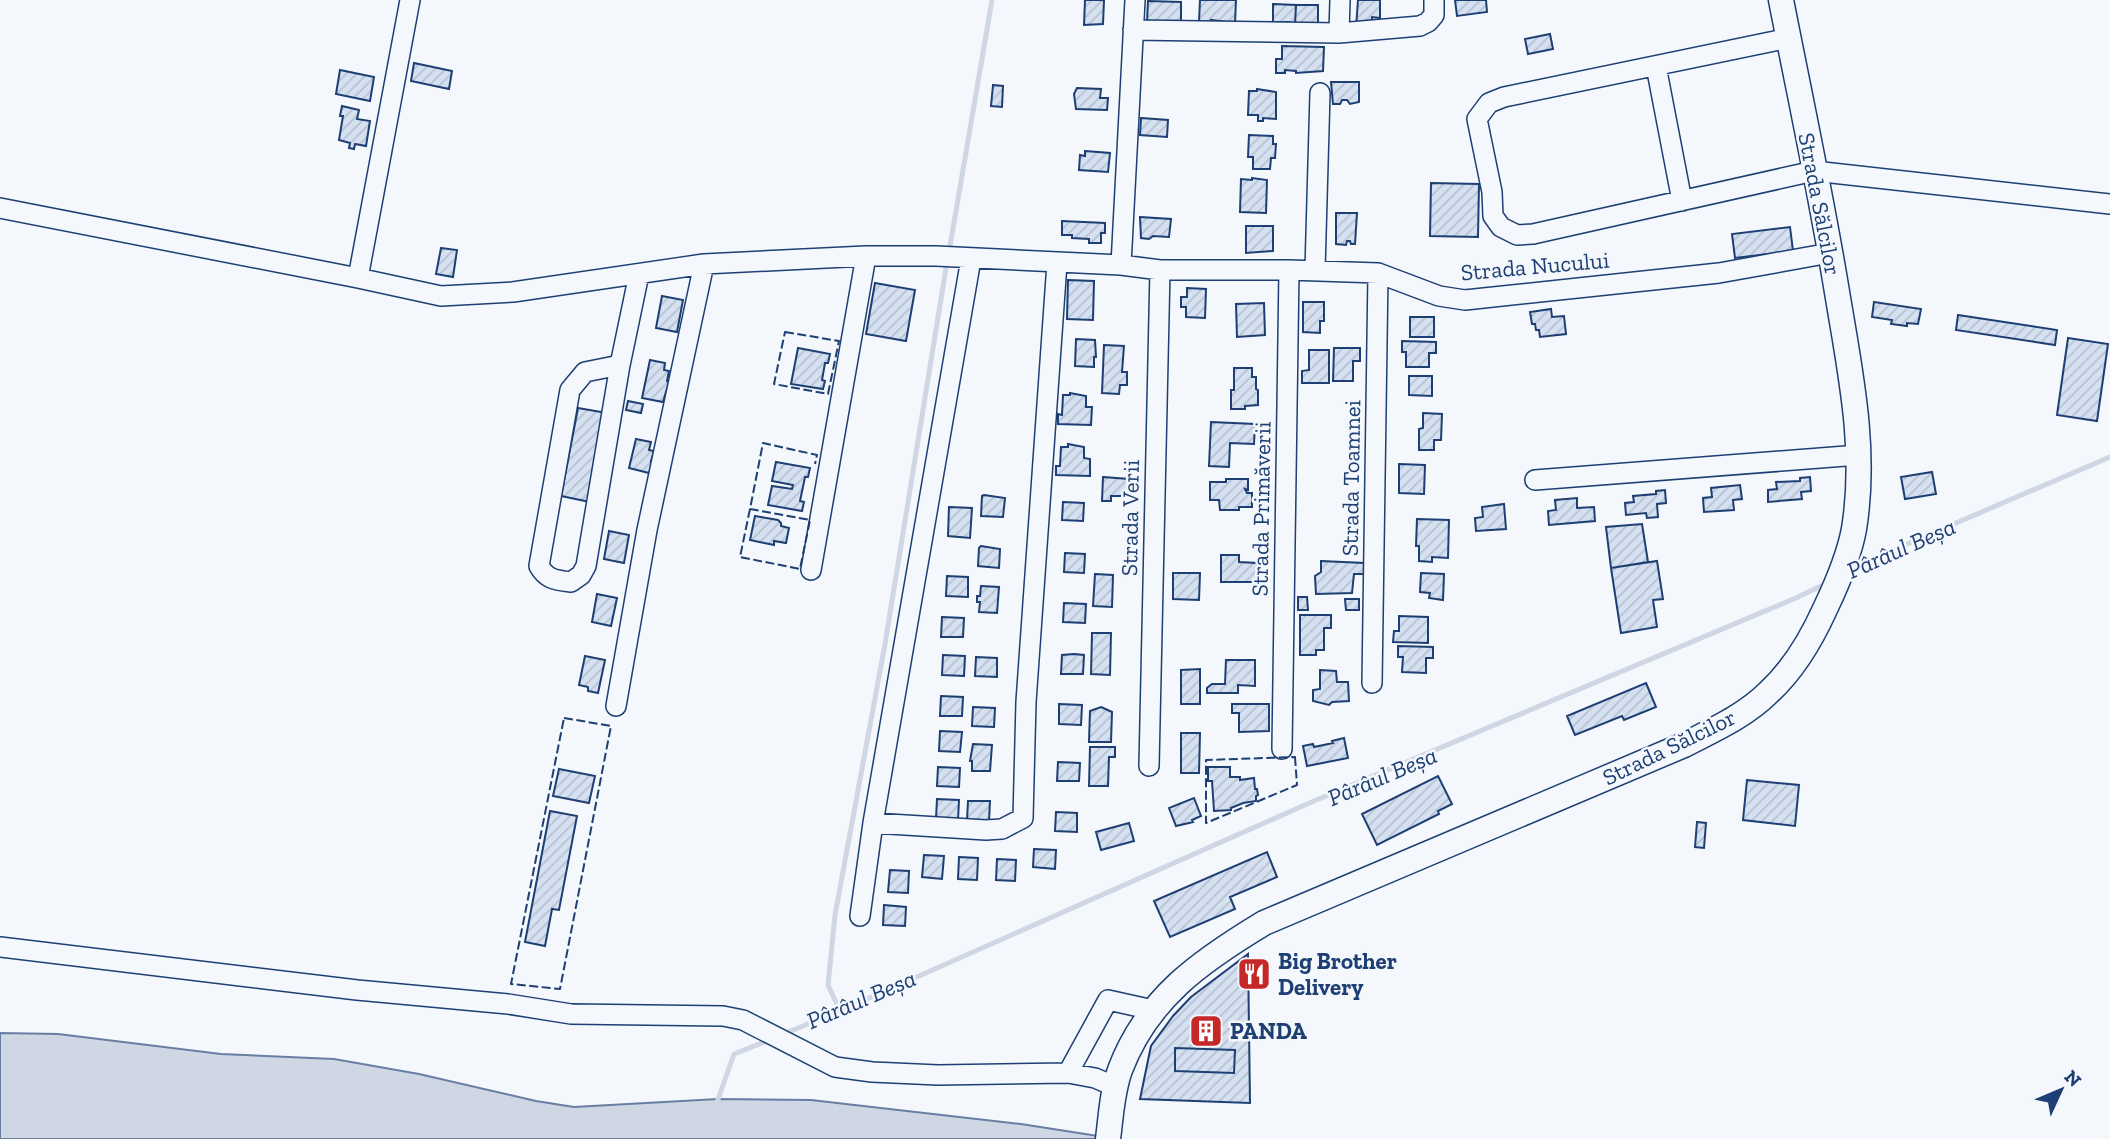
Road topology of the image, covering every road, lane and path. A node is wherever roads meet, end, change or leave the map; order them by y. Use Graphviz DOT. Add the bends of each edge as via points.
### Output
graph roads {
  1 [pos="410,0"];
  2 [pos="1135,0"];
  3 [pos="1340,0"];
  4 [pos="1434,0"];
  5 [pos="1781,0"];
  6 [pos="1133,30"];
  7 [pos="1339,33"];
  8 [pos="1788,38"];
  9 [pos="1656,66"];
  10 [pos="1320,93"];
  11 [pos="1814,171"];
  12 [pos="1682,201"];
  13 [pos="2110,204"];
  14 [pos="0,208"];
  15 [pos="1830,253"];
  16 [pos="866,256"];
  17 [pos="966,259"];
  18 [pos="704,264"];
  19 [pos="1057,264"];
  20 [pos="1122,265"];
  21 [pos="1160,270"];
  22 [pos="1289,270"];
  23 [pos="1315,270"];
  24 [pos="1378,273"];
  25 [pos="639,274"];
  26 [pos="358,278"];
  27 [pos="620,365"];
  28 [pos="1859,455"];
  29 [pos="1535,481"];
  30 [pos="811,570"];
  31 [pos="1372,683"];
  32 [pos="617,706"];
  33 [pos="1282,749"];
  34 [pos="1149,766"];
  35 [pos="873,822"];
  36 [pos="860,916"];
  37 [pos="0,947"];
  38 [pos="1153,1010"];
  39 [pos="1068,1073"];
  40 [pos="1114,1099"];
  41 [pos="1108,1139"];
  1 -- 26 [label="street"];
  2 -- 6 [label="street"];
  3 -- 7 [label="street"];
  4 -- 7 [label="street" via="1434,15 1420,26"];
  5 -- 8 [label="main road, Strada Sălcilor"];
  6 -- 7 [label="street"];
  6 -- 20 [label="street"];
  8 -- 9 [label="street"];
  8 -- 11 [label="main road, Strada Sălcilor"];
  9 -- 12 [label="street"];
  9 -- 12 [label="street" via="1489,103 1478,119 1493,216 1501,227 1517,235 1533,234"];
  10 -- 23 [label="street"];
  11 -- 12 [label="street"];
  11 -- 13 [label="street"];
  11 -- 15 [label="main road, Strada Sălcilor"];
  14 -- 26 [label="street, Strada Nucului"];
  15 -- 24 [label="street, Strada Nucului" via="1719,272 1465,300 1439,296"];
  15 -- 28 [label="main road, Strada Sălcilor" via="1857,413"];
  16 -- 17 [label="street, Strada Nucului"];
  16 -- 18 [label="street, Strada Nucului"];
  16 -- 30 [label="street"];
  17 -- 19 [label="street, Strada Nucului"];
  17 -- 35 [label="street"];
  18 -- 25 [label="street, Strada Nucului"];
  18 -- 32 [label="street" via="647,530"];
  19 -- 20 [label="street, Strada Nucului"];
  19 -- 35 [label="street" via="1026,702 1023,818 1002,829 986,830"];
  20 -- 21 [label="street, Strada Nucului"];
  21 -- 22 [label="street, Strada Nucului"];
  21 -- 34 [label="street, Strada Verii"];
  22 -- 23 [label="street, Strada Nucului"];
  22 -- 33 [label="street, Strada Primăverii"];
  23 -- 24 [label="street, Strada Nucului"];
  24 -- 31 [label="street, Strada Toamnei"];
  25 -- 26 [label="street, Strada Nucului" via="513,292 441,296"];
  25 -- 27 [label="street"];
  27 -- 27 [label="street" via="586,566 571,582 552,580 539,566 570,390 585,372"];
  28 -- 29 [label="street"];
  28 -- 38 [label="main road, Strada Sălcilor" via="1854,530 1836,585 1813,635 1768,694 1684,746 1264,923 1214,953"];
  35 -- 36 [label="street"];
  37 -- 39 [label="street" via="571,1014 723,1016 743,1020 835,1067 872,1072"];
  38 -- 39 [label="street" via="1108,1000"];
  38 -- 40 [label="main road, Strada Sălcilor" via="1120,1071"];
  39 -- 40 [label="street" via="1095,1078"];
  40 -- 41 [label="main road, Strada Sălcilor"];
}
